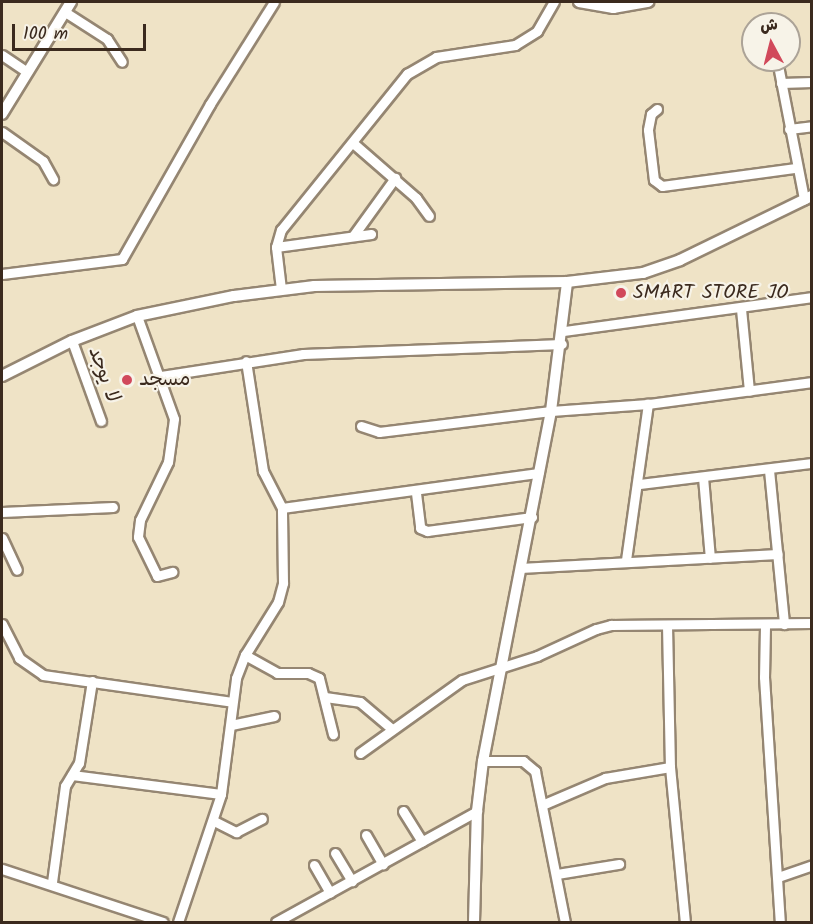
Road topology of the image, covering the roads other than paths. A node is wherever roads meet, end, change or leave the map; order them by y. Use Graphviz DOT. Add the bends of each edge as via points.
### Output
graph roads {
  1 [pos="71,2"];
  2 [pos="274,2"];
  3 [pos="554,2"];
  4 [pos="579,2"];
  5 [pos="648,2"];
  6 [pos="65,12"];
  7 [pos="2,55"];
  8 [pos="122,62"];
  9 [pos="27,72"];
  10 [pos="779,72"];
  11 [pos="812,82"];
  12 [pos="781,83"];
  13 [pos="657,109"];
  14 [pos="2,114"];
  15 [pos="812,126"];
  16 [pos="789,129"];
  17 [pos="2,132"];
  18 [pos="353,143"];
  19 [pos="796,168"];
  20 [pos="395,177"];
  21 [pos="53,179"];
  22 [pos="808,198"];
  23 [pos="429,216"];
  24 [pos="371,234"];
  25 [pos="353,236"];
  26 [pos="276,247"];
  27 [pos="2,274"];
  28 [pos="567,282"];
  29 [pos="281,289"];
  30 [pos="812,297"];
  31 [pos="741,309"];
  32 [pos="137,316"];
  33 [pos="564,331"];
  34 [pos="72,341"];
  35 [pos="562,344"];
  36 [pos="246,361"];
  37 [pos="2,376"];
  38 [pos="161,376"];
  39 [pos="812,382"];
  40 [pos="749,391"];
  41 [pos="648,404"];
  42 [pos="551,411"];
  43 [pos="101,421"];
  44 [pos="361,426"];
  45 [pos="812,463"];
  46 [pos="769,470"];
  47 [pos="539,473"];
  48 [pos="703,477"];
  49 [pos="640,484"];
  50 [pos="416,493"];
  51 [pos="113,507"];
  52 [pos="282,508"];
  53 [pos="2,512"];
  54 [pos="532,518"];
  55 [pos="2,538"];
  56 [pos="778,554"];
  57 [pos="710,558"];
  58 [pos="626,560"];
  59 [pos="520,568"];
  60 [pos="17,570"];
  61 [pos="172,572"];
  62 [pos="2,624"];
  63 [pos="784,624"];
  64 [pos="667,625"];
  65 [pos="808,625"];
  66 [pos="765,626"];
  67 [pos="245,655"];
  68 [pos="500,668"];
  69 [pos="92,681"];
  70 [pos="325,697"];
  71 [pos="232,702"];
  72 [pos="274,716"];
  73 [pos="231,725"];
  74 [pos="392,729"];
  75 [pos="333,734"];
  76 [pos="360,753"];
  77 [pos="483,761"];
  78 [pos="670,766"];
  79 [pos="72,775"];
  80 [pos="221,795"];
  81 [pos="542,805"];
  82 [pos="403,811"];
  83 [pos="477,811"];
  84 [pos="262,819"];
  85 [pos="214,821"];
  86 [pos="366,836"];
  87 [pos="422,842"];
  88 [pos="335,853"];
  89 [pos="383,864"];
  90 [pos="619,864"];
  91 [pos="314,865"];
  92 [pos="812,865"];
  93 [pos="2,868"];
  94 [pos="557,874"];
  95 [pos="778,877"];
  96 [pos="352,881"];
  97 [pos="52,882"];
  98 [pos="330,893"];
  99 [pos="163,922"];
  100 [pos="178,922"];
  101 [pos="276,922"];
  102 [pos="474,922"];
  103 [pos="565,922"];
  104 [pos="686,922"];
  105 [pos="780,922"];
  1 -- 6 [label="street"];
  2 -- 27 [label="street" via="120,261"];
  3 -- 18 [label="street" via="537,31 515,45 436,57 417,67"];
  4 -- 5 [label="street" via="613,8"];
  6 -- 8 [label="street" via="107,39"];
  6 -- 9 [label="street"];
  7 -- 9 [label="street"];
  9 -- 14 [label="street"];
  10 -- 12 [label="street"];
  11 -- 12 [label="street"];
  12 -- 16 [label="street"];
  13 -- 19 [label="street" via="651,114 648,130 654,180 658,184 667,187"];
  15 -- 16 [label="street"];
  16 -- 19 [label="street"];
  17 -- 21 [label="street" via="43,161"];
  18 -- 20 [label="street"];
  18 -- 26 [label="street" via="289,218"];
  19 -- 22 [label="street"];
  20 -- 23 [label="street"];
  20 -- 25 [label="street"];
  22 -- 28 [label="street" via="660,269"];
  24 -- 25 [label="street"];
  25 -- 26 [label="street"];
  26 -- 29 [label="street"];
  28 -- 29 [label="street" via="438,281"];
  28 -- 33 [label="street"];
  29 -- 32 [label="street"];
  30 -- 31 [label="street"];
  31 -- 33 [label="street"];
  31 -- 40 [label="street"];
  32 -- 34 [label="street"];
  32 -- 38 [label="street"];
  33 -- 35 [label="street"];
  34 -- 37 [label="street"];
  34 -- 43 [label="street, لا يوجد"];
  35 -- 36 [label="street" via="356,351"];
  35 -- 42 [label="street"];
  36 -- 38 [label="street"];
  36 -- 52 [label="street" via="263,471"];
  38 -- 61 [label="street" via="174,419 173,444 138,529 154,573 159,577"];
  39 -- 40 [label="street"];
  40 -- 41 [label="street"];
  41 -- 42 [label="street"];
  41 -- 49 [label="street"];
  42 -- 44 [label="street" via="379,432"];
  42 -- 47 [label="street"];
  45 -- 46 [label="street"];
  46 -- 48 [label="street"];
  46 -- 56 [label="street"];
  47 -- 50 [label="street"];
  47 -- 54 [label="street"];
  48 -- 49 [label="street"];
  48 -- 57 [label="street"];
  49 -- 58 [label="street"];
  50 -- 52 [label="street"];
  50 -- 54 [label="street" via="420,528 427,531"];
  51 -- 53 [label="street"];
  52 -- 67 [label="street" via="284,553 278,602"];
  54 -- 59 [label="street"];
  55 -- 60 [label="street"];
  56 -- 57 [label="street"];
  56 -- 63 [label="street"];
  57 -- 58 [label="street"];
  58 -- 59 [label="street"];
  59 -- 68 [label="street"];
  62 -- 69 [label="street" via="19,658 28,667 44,675"];
  63 -- 65 [label="street"];
  63 -- 66 [label="street"];
  64 -- 66 [label="street"];
  64 -- 68 [label="street" via="596,629"];
  64 -- 78 [label="street"];
  66 -- 95 [label="street" via="764,677"];
  67 -- 70 [label="street" via="277,673 315,675"];
  67 -- 71 [label="street"];
  68 -- 74 [label="street" via="462,680"];
  68 -- 77 [label="street"];
  69 -- 71 [label="street"];
  69 -- 79 [label="street" via="79,763"];
  70 -- 74 [label="street" via="360,702"];
  70 -- 75 [label="street"];
  71 -- 73 [label="street"];
  72 -- 73 [label="street"];
  73 -- 80 [label="street"];
  74 -- 76 [label="street"];
  77 -- 81 [label="street" via="520,760 530,764"];
  77 -- 83 [label="street"];
  78 -- 81 [label="street" via="605,778"];
  78 -- 104 [label="street"];
  79 -- 80 [label="street"];
  79 -- 97 [label="street" via="65,786"];
  80 -- 85 [label="street"];
  81 -- 94 [label="street"];
  82 -- 87 [label="street"];
  83 -- 87 [label="street"];
  83 -- 102 [label="street"];
  84 -- 85 [label="street" via="236,832"];
  85 -- 100 [label="street"];
  86 -- 89 [label="street"];
  87 -- 89 [label="street"];
  88 -- 96 [label="street"];
  89 -- 96 [label="street"];
  90 -- 94 [label="street"];
  91 -- 98 [label="street"];
  92 -- 95 [label="street"];
  93 -- 97 [label="street"];
  94 -- 103 [label="street"];
  95 -- 105 [label="street"];
  96 -- 98 [label="street"];
  97 -- 99 [label="street"];
  98 -- 101 [label="street"];
}
